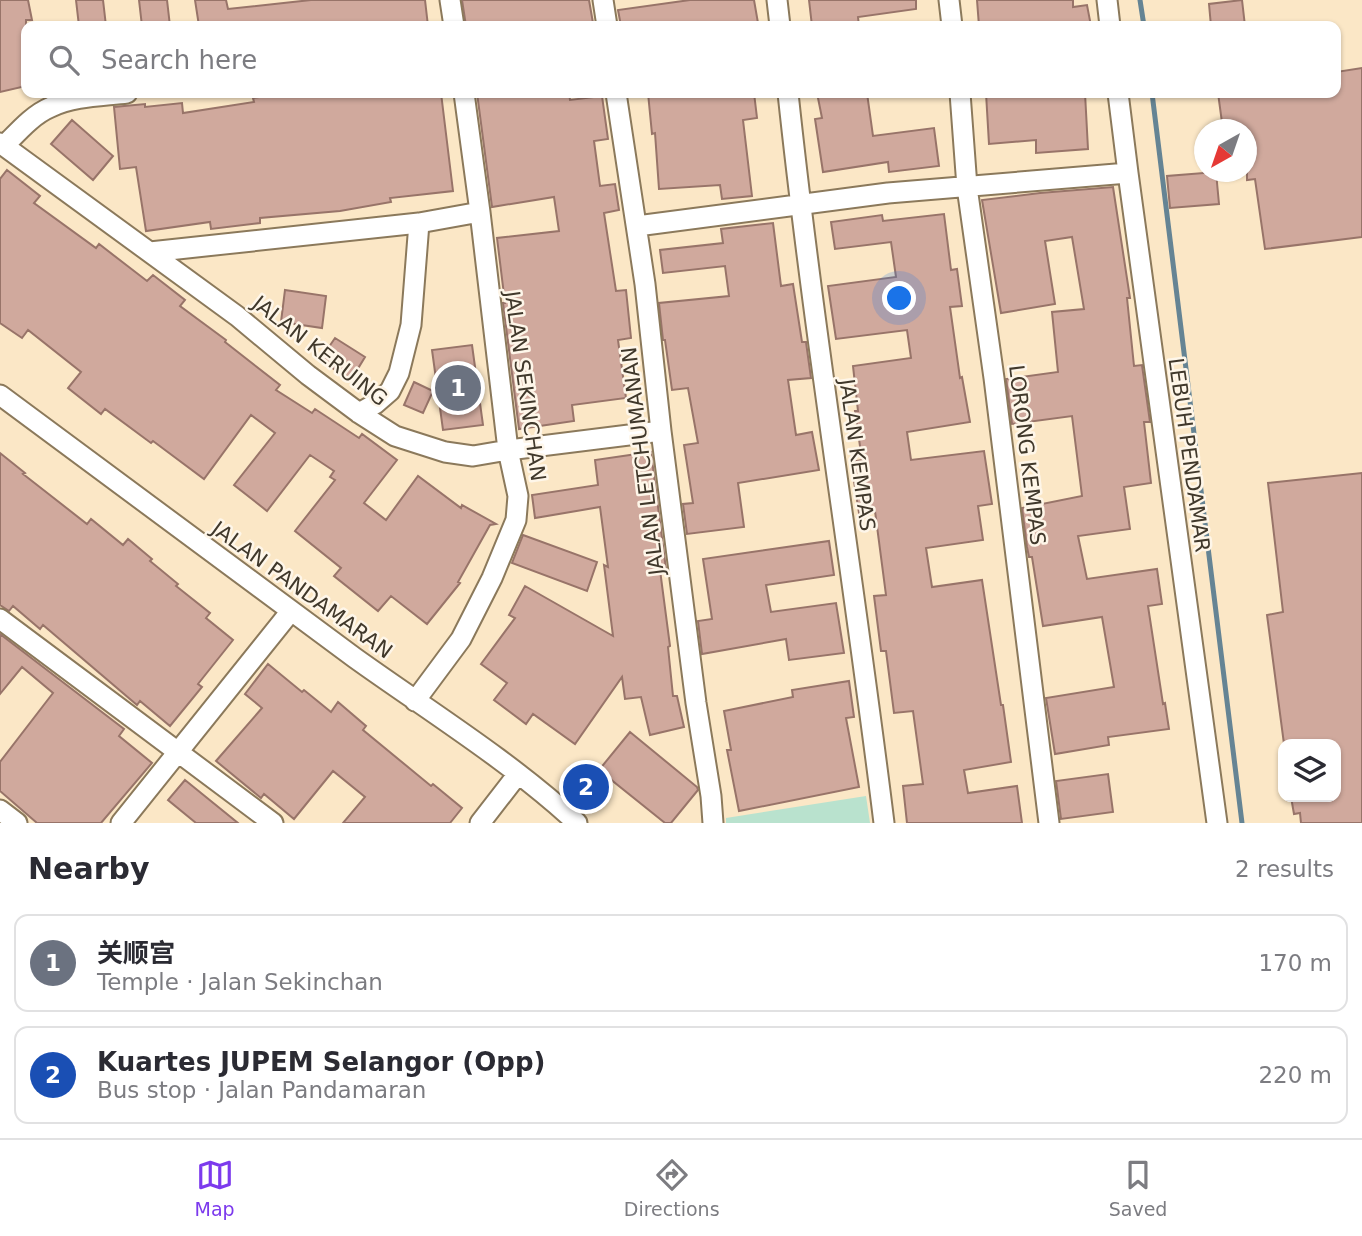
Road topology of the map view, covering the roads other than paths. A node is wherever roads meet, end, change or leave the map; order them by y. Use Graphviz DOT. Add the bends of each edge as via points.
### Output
graph roads {
  1 [pos="450,0"];
  2 [pos="603,0"];
  3 [pos="777,0"];
  4 [pos="949,0"];
  5 [pos="1107,0"];
  6 [pos="453,21"];
  7 [pos="606,21"];
  8 [pos="779,21"];
  9 [pos="951,21"];
  10 [pos="1109,21"];
  11 [pos="90,98"];
  12 [pos="465,98"];
  13 [pos="617,98"];
  14 [pos="789,98"];
  15 [pos="960,98"];
  16 [pos="1119,98"];
  17 [pos="2,145"];
  18 [pos="1128,173"];
  19 [pos="967,187"];
  20 [pos="800,205"];
  21 [pos="480,212"];
  22 [pos="419,223"];
  23 [pos="637,226"];
  24 [pos="150,252"];
  25 [pos="0,395"];
  26 [pos="359,413"];
  27 [pos="660,431"];
  28 [pos="508,450"];
  29 [pos="291,611"];
  30 [pos="0,619"];
  31 [pos="415,701"];
  32 [pos="178,752"];
  33 [pos="518,774"];
  34 [pos="555,803"];
  35 [pos="0,810"];
  36 [pos="17,823"];
  37 [pos="121,823"];
  38 [pos="273,823"];
  39 [pos="480,823"];
  40 [pos="577,823"];
  41 [pos="594,823"];
  42 [pos="713,823"];
  43 [pos="884,823"];
  44 [pos="1049,823"];
  45 [pos="1217,823"];
  1 -- 6 [label="street"];
  2 -- 7 [label="street"];
  3 -- 8 [label="street"];
  4 -- 9 [label="street"];
  5 -- 10 [label="street"];
  11 -- 17 [label="street" via="50,107"];
  12 -- 21 [label="street, JALAN SEKINCHAN"];
  13 -- 23 [label="street, JALAN LETCHUMANAN"];
  14 -- 20 [label="street, JALAN KEMPAS"];
  15 -- 19 [label="street, LORONG KEMPAS"];
  16 -- 18 [label="street, LEBUH PENDAMAR"];
  17 -- 24 [label="street, JALAN KERUING"];
  18 -- 19 [label="street"];
  18 -- 45 [label="street, LEBUH PENDAMAR"];
  19 -- 20 [label="street"];
  19 -- 44 [label="street, LORONG KEMPAS"];
  20 -- 23 [label="street"];
  20 -- 43 [label="street, JALAN KEMPAS"];
  21 -- 22 [label="street"];
  21 -- 28 [label="street, JALAN SEKINCHAN"];
  22 -- 24 [label="street"];
  22 -- 26 [label="street" via="411,325 398,373 390,391"];
  23 -- 27 [label="street, JALAN LETCHUMANAN"];
  24 -- 26 [label="street, JALAN KERUING"];
  25 -- 29 [label="street, JALAN PANDAMARAN"];
  26 -- 28 [label="street, JALAN KERUING" via="395,436 445,452 473,456"];
  27 -- 28 [label="street, JALAN KERUING"];
  27 -- 42 [label="street, JALAN LETCHUMANAN"];
  28 -- 31 [label="street, JALAN SEKINCHAN" via="518,496 516,520 461,639"];
  29 -- 31 [label="street, JALAN PANDAMARAN"];
  29 -- 32 [label="street"];
  30 -- 32 [label="street"];
  31 -- 33 [label="street, JALAN PANDAMARAN"];
  32 -- 37 [label="street"];
  32 -- 38 [label="street"];
  33 -- 34 [label="street, JALAN PANDAMARAN"];
  33 -- 39 [label="street"];
  34 -- 40 [label="street, JALAN PANDAMARAN"];
  34 -- 41 [label="street"];
  35 -- 36 [label="street"];
}
